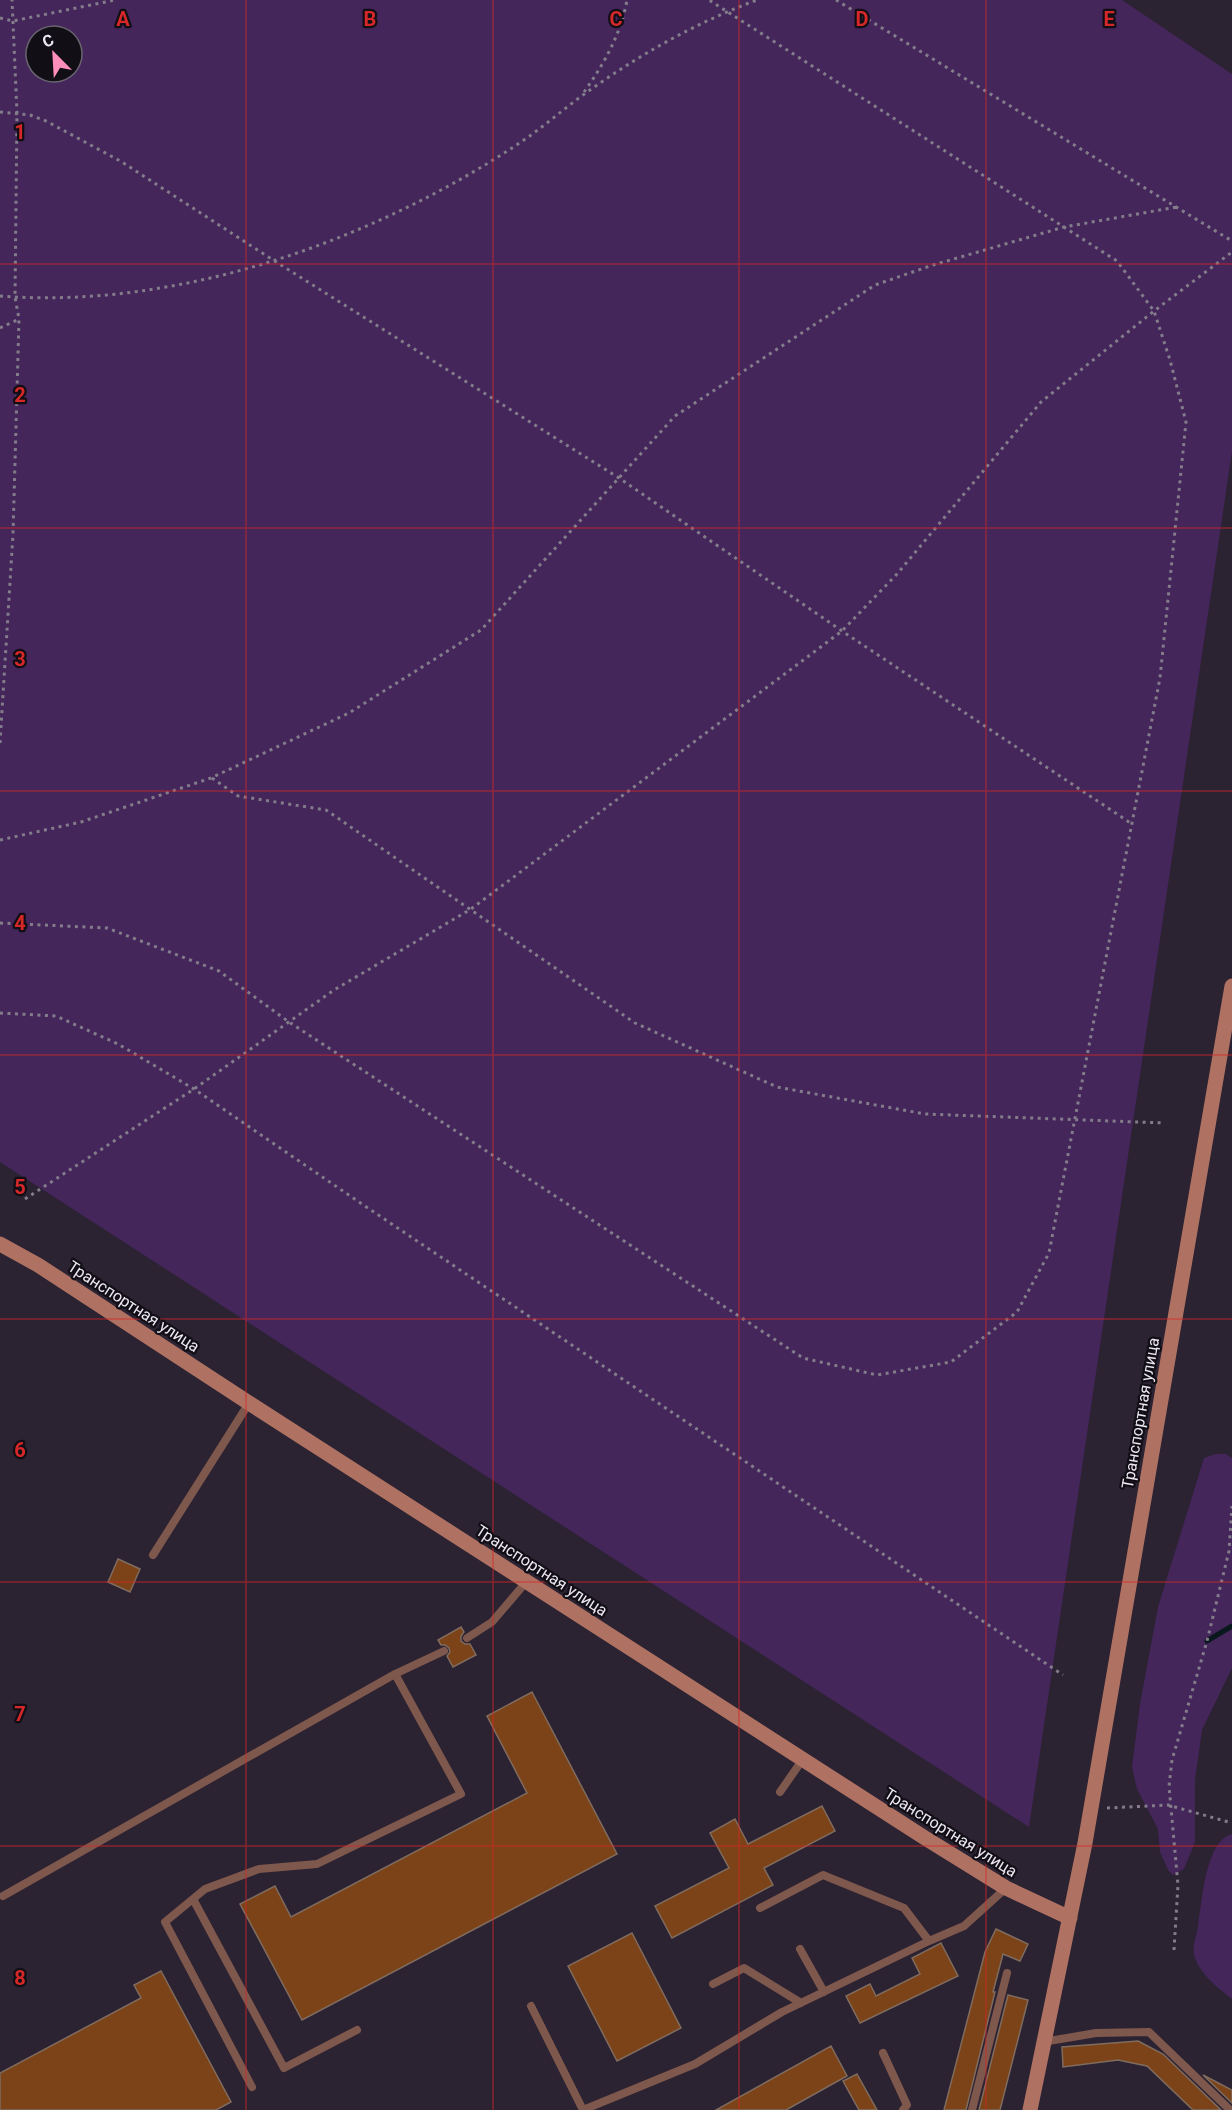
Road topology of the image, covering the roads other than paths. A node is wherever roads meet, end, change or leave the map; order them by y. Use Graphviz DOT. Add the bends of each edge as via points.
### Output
graph roads {
  1 [pos="1232,986"];
  2 [pos="0,1244"];
  3 [pos="249,1403"];
  4 [pos="153,1555"];
  5 [pos="527,1581"];
  6 [pos="467,1638"];
  7 [pos="444,1651"];
  8 [pos="395,1674"];
  9 [pos="803,1759"];
  10 [pos="780,1792"];
  11 [pos="1006,1888"];
  12 [pos="3,1896"];
  13 [pos="193,1899"];
  14 [pos="760,1908"];
  15 [pos="1070,1918"];
  16 [pos="929,1941"];
  17 [pos="800,1949"];
  18 [pos="1007,1973"];
  19 [pos="713,1984"];
  20 [pos="824,1992"];
  21 [pos="801,2003"];
  22 [pos="531,2006"];
  23 [pos="357,2030"];
  24 [pos="1043,2042"];
  25 [pos="883,2053"];
  26 [pos="252,2087"];
  27 [pos="903,2110"];
  28 [pos="972,2110"];
  29 [pos="1030,2110"];
  30 [pos="1230,2110"];
  1 -- 15 [label="street, Транспортная улица"];
  2 -- 3 [label="street, Транспортная улица"];
  3 -- 4 [label="lane"];
  3 -- 5 [label="street, Транспортная улица"];
  5 -- 6 [label="lane" via="492,1622"];
  5 -- 9 [label="street, Транспортная улица"];
  7 -- 8 [label="lane"];
  8 -- 12 [label="lane"];
  8 -- 13 [label="lane" via="461,1794 317,1864 259,1869 205,1889"];
  9 -- 10 [label="lane"];
  9 -- 11 [label="street, Транспортная улица"];
  11 -- 15 [label="street, Транспортная улица"];
  11 -- 16 [label="lane" via="964,1926"];
  13 -- 23 [label="lane" via="284,2068"];
  13 -- 26 [label="lane" via="165,1922"];
  14 -- 16 [label="lane" via="823,1875 904,1908"];
  15 -- 24 [label="street, Транспортная улица"];
  16 -- 20 [label="lane"];
  17 -- 20 [label="lane"];
  18 -- 28 [label="lane"];
  19 -- 21 [label="lane" via="744,1968"];
  20 -- 21 [label="lane"];
  21 -- 22 [label="lane" via="695,2064 583,2110"];
  24 -- 29 [label="street, Транспортная улица"];
  24 -- 30 [label="lane" via="1096,2033 1149,2032"];
  25 -- 27 [label="lane" via="907,2105"];
}
